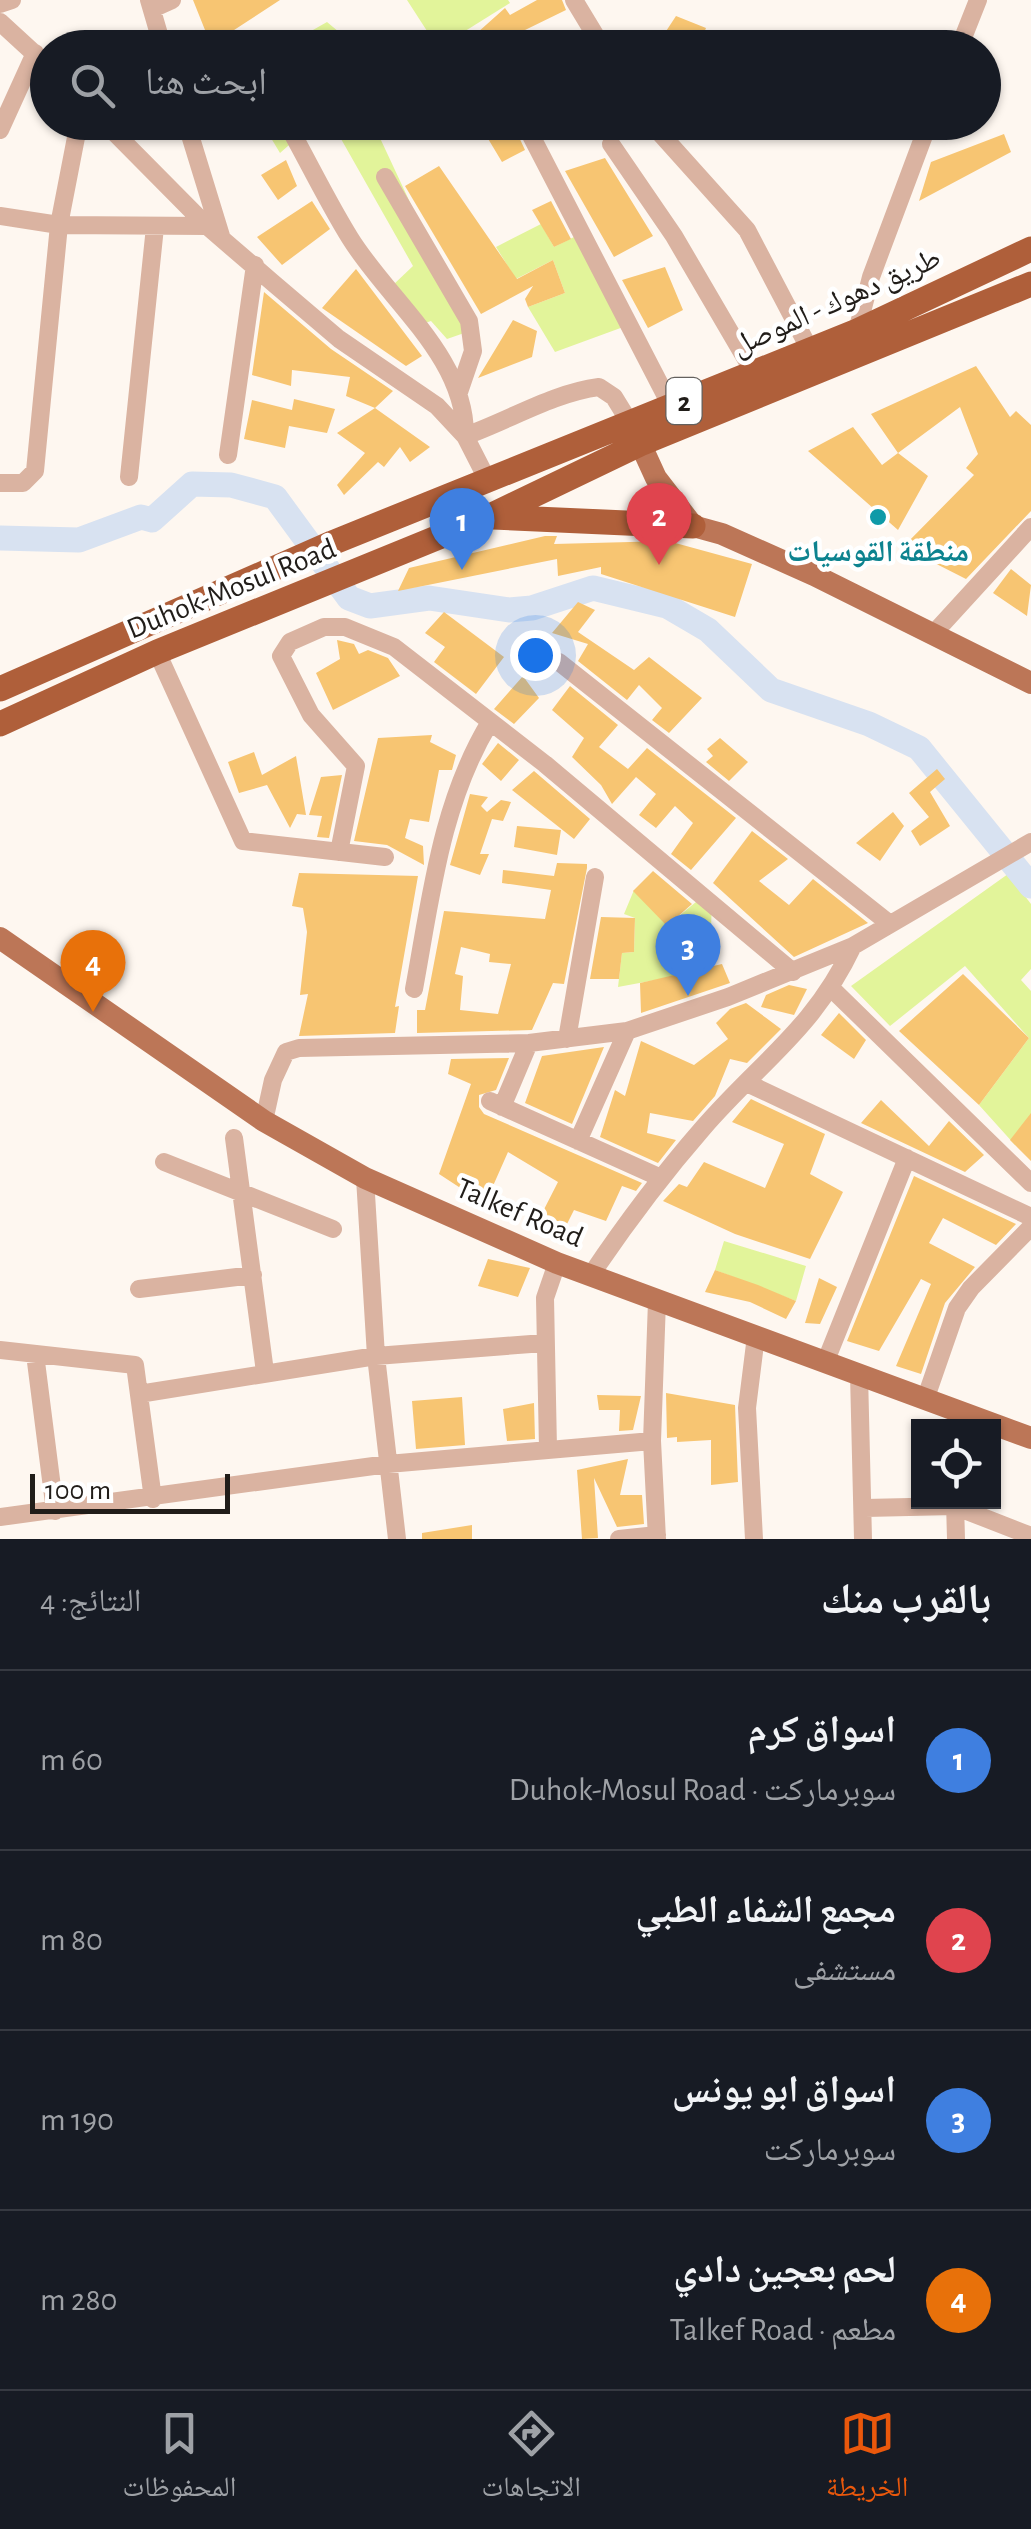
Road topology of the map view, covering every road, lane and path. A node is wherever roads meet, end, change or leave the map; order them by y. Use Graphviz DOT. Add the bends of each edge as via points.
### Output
graph roads {
  1 [pos="12,0"];
  2 [pos="172,0"];
  3 [pos="574,0"];
  4 [pos="978,0"];
  5 [pos="0,4"];
  6 [pos="150,5"];
  7 [pos="0,22"];
  8 [pos="158,30"];
  9 [pos="592,30"];
  10 [pos="966,30"];
  11 [pos="30,49"];
  12 [pos="30,78"];
  13 [pos="0,130"];
  14 [pos="76,140"];
  15 [pos="122,140"];
  16 [pos="192,140"];
  17 [pos="296,140"];
  18 [pos="534,140"];
  19 [pos="666,140"];
  20 [pos="922,140"];
  21 [pos="610,144"];
  22 [pos="385,177"];
  23 [pos="0,216"];
  24 [pos="59,225"];
  25 [pos="208,226"];
  26 [pos="155,227"];
  27 [pos="223,241"];
  28 [pos="1031,250"];
  29 [pos="254,265"];
  30 [pos="1031,284"];
  31 [pos="857,331"];
  32 [pos="810,350"];
  33 [pos="754,373"];
  34 [pos="459,392"];
  35 [pos="672,406"];
  36 [pos="635,433"];
  37 [pos="465,436"];
  38 [pos="228,456"];
  39 [pos="129,477"];
  40 [pos="488,481"];
  41 [pos="0,483"];
  42 [pos="488,516"];
  43 [pos="692,526"];
  44 [pos="1031,528"];
  45 [pos="332,542"];
  46 [pos="934,632"];
  47 [pos="157,652"];
  48 [pos="559,662"];
  49 [pos="1031,683"];
  50 [pos="0,689"];
  51 [pos="490,722"];
  52 [pos="0,724"];
  53 [pos="1027,845"];
  54 [pos="339,852"];
  55 [pos="385,857"];
  56 [pos="595,877"];
  57 [pos="890,924"];
  58 [pos="0,940"];
  59 [pos="853,946"];
  60 [pos="793,972"];
  61 [pos="414,989"];
  62 [pos="832,989"];
  63 [pos="627,1031"];
  64 [pos="567,1039"];
  65 [pos="528,1043"];
  66 [pos="749,1084"];
  67 [pos="264,1120"];
  68 [pos="234,1138"];
  69 [pos="578,1141"];
  70 [pos="907,1158"];
  71 [pos="164,1162"];
  72 [pos="365,1178"];
  73 [pos="660,1178"];
  74 [pos="1031,1183"];
  75 [pos="241,1192"];
  76 [pos="1031,1217"];
  77 [pos="1031,1228"];
  78 [pos="333,1229"];
  79 [pos="557,1262"];
  80 [pos="253,1274"];
  81 [pos="591,1274"];
  82 [pos="139,1289"];
  83 [pos="657,1301"];
  84 [pos="756,1336"];
  85 [pos="544,1344"];
  86 [pos="0,1350"];
  87 [pos="34,1354"];
  88 [pos="376,1356"];
  89 [pos="825,1363"];
  90 [pos="265,1372"];
  91 [pos="859,1374"];
  92 [pos="139,1394"];
  93 [pos="925,1400"];
  94 [pos="967,1419"];
  95 [pos="1001,1430"];
  96 [pos="1031,1438"];
  97 [pos="652,1441"];
  98 [pos="548,1450"];
  99 [pos="388,1464"];
  100 [pos="153,1499"];
  101 [pos="911,1506"];
  102 [pos="864,1508"];
  103 [pos="954,1509"];
  104 [pos="966,1509"];
  105 [pos="55,1511"];
  106 [pos="0,1517"];
  107 [pos="1031,1536"];
  108 [pos="657,1537"];
  109 [pos="396,1539"];
  110 [pos="619,1539"];
  111 [pos="754,1539"];
  112 [pos="863,1539"];
  113 [pos="956,1539"];
  1 -- 5 [label="street"];
  2 -- 6 [label="street"];
  3 -- 9 [label="street"];
  4 -- 10 [label="street"];
  6 -- 8 [label="street"];
  7 -- 11 [label="street"];
  12 -- 13 [label="street"];
  14 -- 24 [label="street"];
  15 -- 25 [label="street"];
  16 -- 27 [label="street"];
  17 -- 34 [label="street" via="351,240"];
  18 -- 35 [label="street"];
  19 -- 32 [label="street" via="748,230"];
  20 -- 31 [label="street"];
  21 -- 33 [label="street" via="674,236"];
  22 -- 34 [label="street" via="469,321 473,351"];
  23 -- 24 [label="street"];
  24 -- 26 [label="street"];
  24 -- 41 [label="street" via="35,471 22,483"];
  25 -- 26 [label="street"];
  25 -- 27 [label="street"];
  26 -- 39 [label="street"];
  27 -- 29 [label="street"];
  28 -- 31 [label="highway, طريق دهوك - الموصل / 2"];
  29 -- 37 [label="street" via="340,338 438,406"];
  29 -- 38 [label="street"];
  30 -- 36 [label="highway, طريق دهوك - الموصل / 2"];
  31 -- 32 [label="highway, طريق دهوك - الموصل / 2"];
  32 -- 33 [label="highway, طريق دهوك - الموصل / 2"];
  33 -- 35 [label="highway, طريق دهوك - الموصل / 2"];
  34 -- 37 [label="street"];
  35 -- 36 [label="highway, طريق دهوك - الموصل / 2"];
  36 -- 37 [label="street" via="614,398 599,387 563,392"];
  36 -- 40 [label="highway, طريق دهوك - الموصل / 2"];
  36 -- 42 [label="highway, 2"];
  36 -- 43 [label="main road" via="664,490"];
  37 -- 40 [label="street"];
  40 -- 45 [label="highway, طريق دهوك - الموصل / 2"];
  42 -- 43 [label="highway"];
  42 -- 47 [label="highway, Duhok-Mosul Road / 2"];
  43 -- 46 [label="main road"];
  44 -- 46 [label="street"];
  45 -- 50 [label="highway, Duhok-Mosul Road / 2"];
  46 -- 49 [label="main road"];
  47 -- 52 [label="highway, Duhok-Mosul Road / 2"];
  47 -- 54 [label="street" via="243,841"];
  48 -- 57 [label="street"];
  51 -- 54 [label="street" via="394,647 344,627 324,627 283,648 280,656 311,715 356,766"];
  51 -- 60 [label="street"];
  51 -- 61 [label="street" via="450,807"];
  53 -- 57 [label="street"];
  54 -- 55 [label="street"];
  56 -- 64 [label="street"];
  57 -- 59 [label="street"];
  58 -- 67 [label="main road, Talkef Road"];
  59 -- 60 [label="street"];
  59 -- 62 [label="street"];
  60 -- 63 [label="street"];
  62 -- 66 [label="street"];
  62 -- 74 [label="street"];
  63 -- 64 [label="street"];
  63 -- 69 [label="street"];
  64 -- 65 [label="street"];
  65 -- 67 [label="street" via="299,1048 278,1064"];
  65 -- 69 [label="street" via="496,1104"];
  66 -- 70 [label="street"];
  66 -- 73 [label="street"];
  67 -- 72 [label="main road, Talkef Road"];
  68 -- 75 [label="street"];
  69 -- 73 [label="street"];
  70 -- 76 [label="street"];
  70 -- 89 [label="street"];
  71 -- 75 [label="street"];
  72 -- 79 [label="main road, Talkef Road"];
  72 -- 88 [label="street"];
  73 -- 81 [label="street"];
  75 -- 78 [label="street"];
  75 -- 80 [label="street"];
  77 -- 93 [label="street" via="957,1308"];
  79 -- 81 [label="main road, Talkef Road"];
  79 -- 85 [label="street" via="545,1298"];
  80 -- 82 [label="street"];
  80 -- 90 [label="street"];
  81 -- 83 [label="main road, Talkef Road"];
  83 -- 84 [label="main road, Talkef Road"];
  83 -- 97 [label="street"];
  84 -- 89 [label="main road, Talkef Road"];
  84 -- 111 [label="street" via="747,1408"];
  85 -- 88 [label="street"];
  85 -- 98 [label="street"];
  86 -- 87 [label="street"];
  87 -- 92 [label="street" via="135,1365"];
  87 -- 105 [label="street"];
  88 -- 90 [label="street"];
  88 -- 99 [label="street"];
  89 -- 91 [label="main road, Talkef Road"];
  90 -- 92 [label="street"];
  91 -- 93 [label="main road, Talkef Road"];
  91 -- 102 [label="street"];
  92 -- 100 [label="street"];
  93 -- 94 [label="main road, Talkef Road"];
  95 -- 96 [label="main road, Talkef Road"];
  97 -- 98 [label="street"];
  97 -- 108 [label="street"];
  98 -- 99 [label="street"];
  99 -- 100 [label="street"];
  99 -- 109 [label="street"];
  100 -- 105 [label="street"];
  101 -- 102 [label="street"];
  102 -- 112 [label="street"];
  103 -- 113 [label="street"];
  104 -- 107 [label="street"];
  105 -- 106 [label="street"];
  108 -- 110 [label="street"];
}
